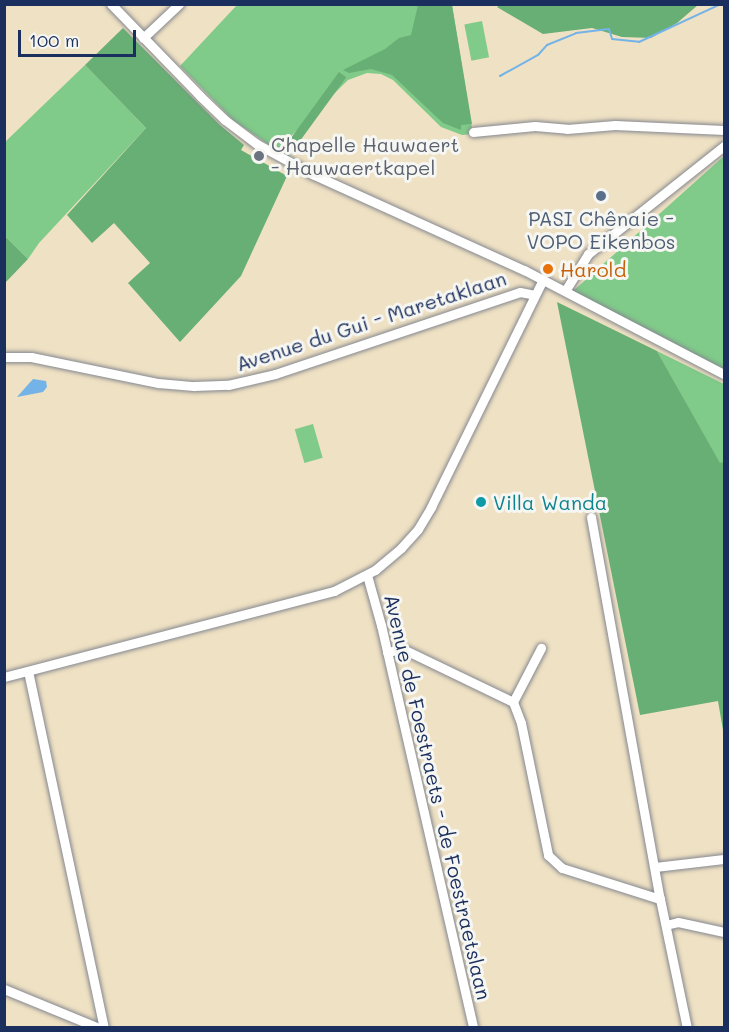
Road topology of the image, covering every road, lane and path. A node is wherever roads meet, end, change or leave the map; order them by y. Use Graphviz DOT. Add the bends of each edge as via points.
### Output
graph roads {
  1 [pos="111,4"];
  2 [pos="179,4"];
  3 [pos="143,38"];
  4 [pos="724,130"];
  5 [pos="473,132"];
  6 [pos="724,147"];
  7 [pos="543,279"];
  8 [pos="565,291"];
  9 [pos="535,295"];
  10 [pos="4,357"];
  11 [pos="724,374"];
  12 [pos="591,517"];
  13 [pos="367,575"];
  14 [pos="541,648"];
  15 [pos="387,652"];
  16 [pos="28,671"];
  17 [pos="4,677"];
  18 [pos="513,702"];
  19 [pos="724,859"];
  20 [pos="655,867"];
  21 [pos="660,899"];
  22 [pos="666,925"];
  23 [pos="724,932"];
  24 [pos="4,989"];
  25 [pos="99,1028"];
  26 [pos="104,1028"];
  27 [pos="473,1028"];
  28 [pos="687,1028"];
  1 -- 3 [label="street"];
  2 -- 3 [label="street"];
  3 -- 7 [label="street" via="225,120 257,144 312,174"];
  4 -- 5 [label="street" via="615,125"];
  6 -- 8 [label="street" via="588,254"];
  7 -- 8 [label="street"];
  7 -- 9 [label="street"];
  8 -- 11 [label="street"];
  9 -- 10 [label="street, Avenue du Gui - Maretaklaan" via="520,292 275,374 228,385 158,382 31,357"];
  9 -- 13 [label="street" via="418,529"];
  12 -- 20 [label="street"];
  13 -- 15 [label="street, Avenue de Foestraets - de Foestraetslaan"];
  13 -- 16 [label="street" via="334,591"];
  14 -- 18 [label="street"];
  15 -- 18 [label="street" via="403,649"];
  15 -- 27 [label="street, Avenue de Foestraets - de Foestraetslaan"];
  16 -- 17 [label="street"];
  16 -- 26 [label="street"];
  18 -- 21 [label="street" via="521,723 548,855 562,868"];
  19 -- 20 [label="street"];
  20 -- 21 [label="street"];
  21 -- 22 [label="street"];
  22 -- 23 [label="street" via="678,922"];
  22 -- 28 [label="street"];
  24 -- 25 [label="street"];
}
